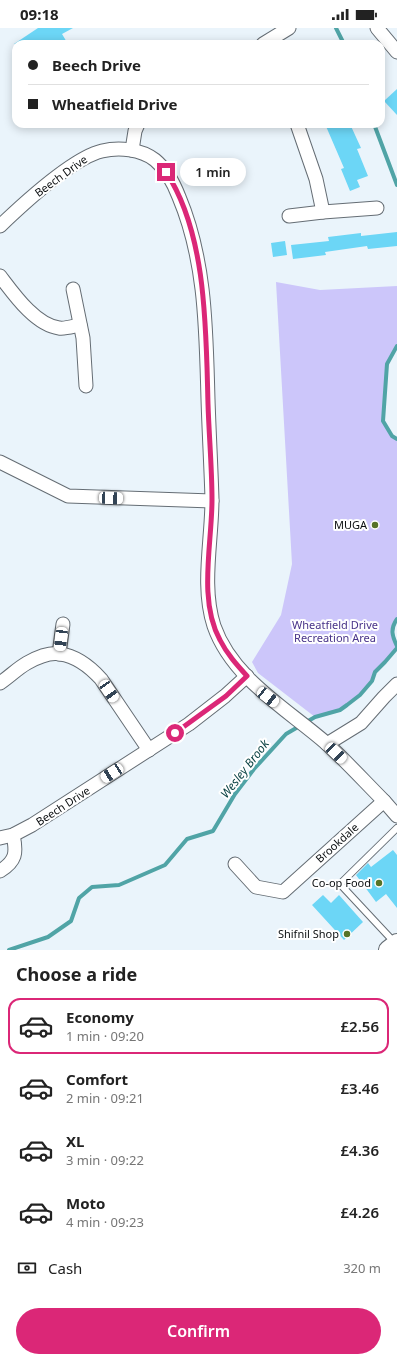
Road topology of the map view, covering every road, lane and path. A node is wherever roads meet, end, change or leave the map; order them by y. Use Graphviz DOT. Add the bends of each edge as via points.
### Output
graph roads {
  1 [pos="289,28"];
  2 [pos="377,28"];
  3 [pos="270,40"];
  4 [pos="397,52"];
  5 [pos="136,128"];
  6 [pos="298,128"];
  7 [pos="132,150"];
  8 [pos="377,208"];
  9 [pos="323,212"];
  10 [pos="289,216"];
  11 [pos="0,226"];
  12 [pos="0,276"];
  13 [pos="73,289"];
  14 [pos="80,325"];
  15 [pos="86,386"];
  16 [pos="0,462"];
  17 [pos="212,501"];
  18 [pos="63,624"];
  19 [pos="59,654"];
  20 [pos="247,676"];
  21 [pos="0,683"];
  22 [pos="397,684"];
  23 [pos="326,744"];
  24 [pos="149,750"];
  25 [pos="384,801"];
  26 [pos="397,816"];
  27 [pos="397,828"];
  28 [pos="13,835"];
  29 [pos="0,838"];
  30 [pos="235,864"];
  31 [pos="0,871"];
  32 [pos="394,946"];
  1 -- 3 [label="street"];
  2 -- 4 [label="street"];
  5 -- 7 [label="street"];
  6 -- 9 [label="street" via="316,179"];
  7 -- 11 [label="street, Beech Drive" via="102,150 83,159 54,179"];
  7 -- 17 [label="street, Beech Drive" via="156,160 168,176 183,206 197,258 206,334"];
  8 -- 9 [label="street"];
  9 -- 10 [label="street"];
  12 -- 14 [label="street" via="37,318 60,328"];
  13 -- 14 [label="street"];
  14 -- 15 [label="street"];
  16 -- 17 [label="street" via="68,496"];
  17 -- 20 [label="street, Beech Drive" via="209,606 219,639"];
  18 -- 19 [label="street"];
  19 -- 21 [label="street" via="37,658"];
  19 -- 24 [label="street" via="75,659 92,669"];
  20 -- 23 [label="street, Beech Drive" via="268,697"];
  20 -- 24 [label="street, Beech Drive" via="195,720"];
  22 -- 23 [label="street" via="361,723"];
  23 -- 25 [label="street, Beech Drive"];
  24 -- 28 [label="street, Beech Drive"];
  25 -- 26 [label="street"];
  25 -- 30 [label="street, Brookdale" via="283,892 256,887"];
  27 -- 32 [label="lane" via="340,884"];
  28 -- 29 [label="street, Beech Drive"];
  28 -- 31 [label="street" via="16,847 14,857 9,866"];
}
